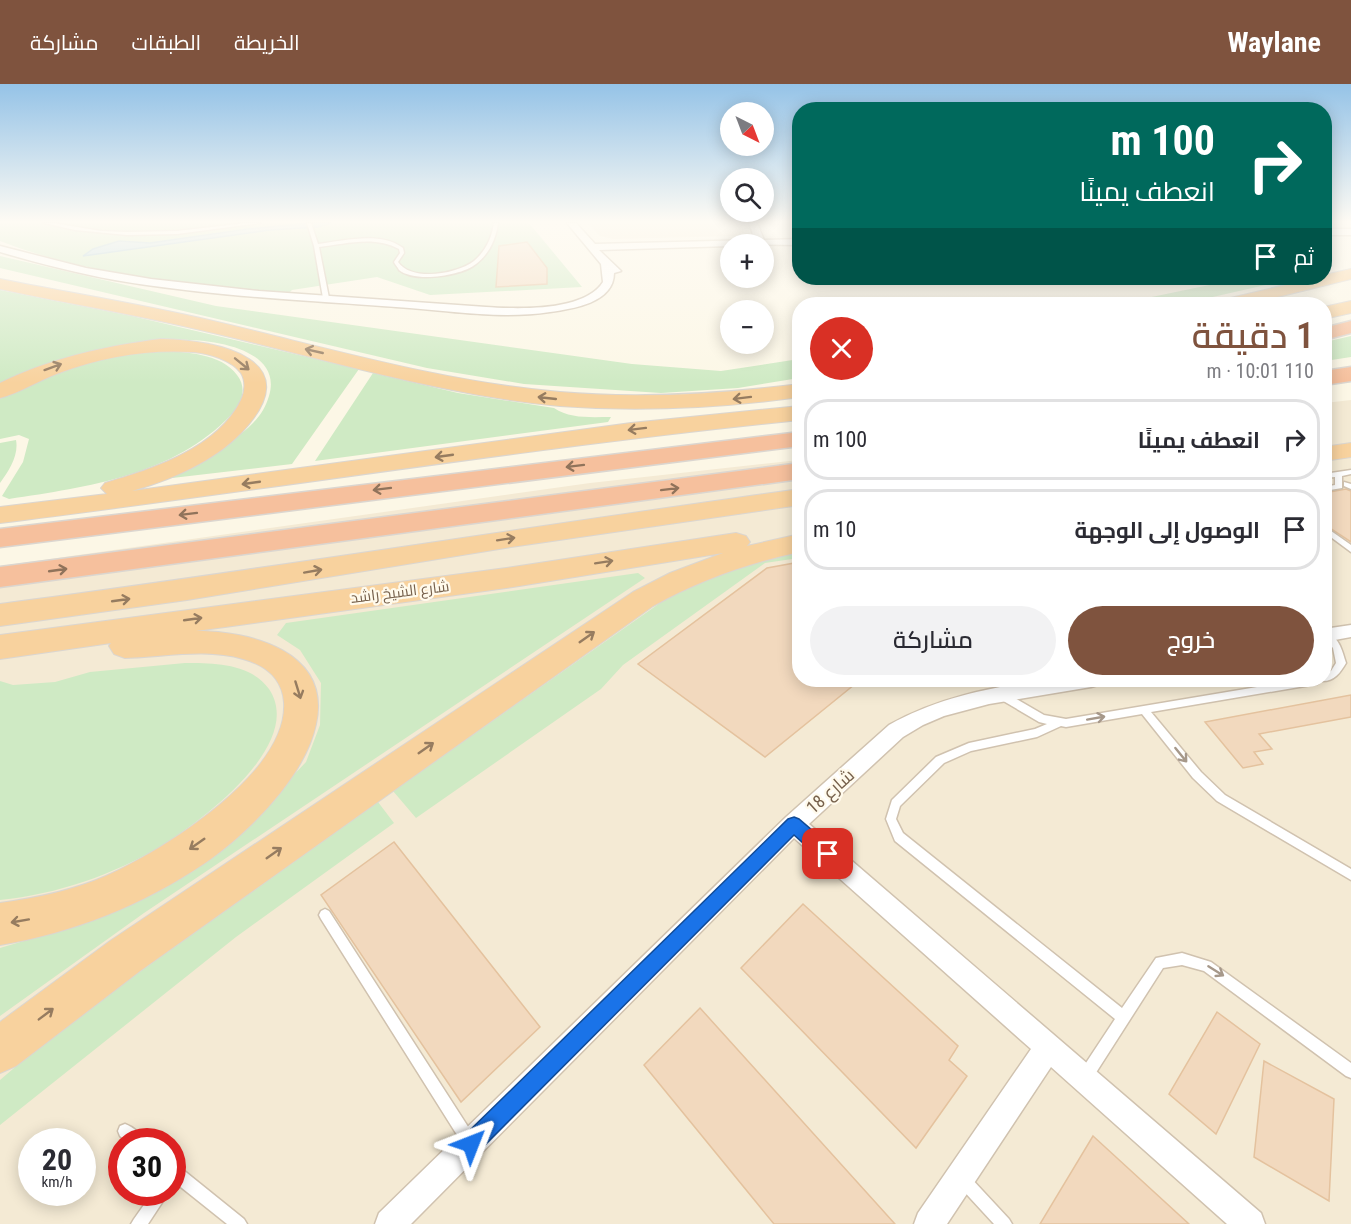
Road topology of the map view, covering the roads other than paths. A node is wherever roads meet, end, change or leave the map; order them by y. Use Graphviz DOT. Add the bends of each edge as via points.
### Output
graph roads {
  1 [pos="120,276"];
  2 [pos="322,276"];
  3 [pos="617,276"];
  4 [pos="3,283"];
  5 [pos="1306,285"];
  6 [pos="1351,286"];
  7 [pos="1257,297"];
  8 [pos="1308,297"];
  9 [pos="326,298"];
  10 [pos="1351,307"];
  11 [pos="1332,311"];
  12 [pos="1351,327"];
  13 [pos="1332,332"];
  14 [pos="1351,374"];
  15 [pos="1332,377"];
  16 [pos="0,391"];
  17 [pos="792,391"];
  18 [pos="1351,394"];
  19 [pos="1332,397"];
  20 [pos="792,408"];
  21 [pos="792,413"];
  22 [pos="675,425"];
  23 [pos="1345,434"];
  24 [pos="792,440"];
  25 [pos="1332,446"];
  26 [pos="792,472"];
  27 [pos="1351,472"];
  28 [pos="1338,474"];
  29 [pos="1332,475"];
  30 [pos="1347,485"];
  31 [pos="1332,488"];
  32 [pos="792,498"];
  33 [pos="570,502"];
  34 [pos="0,508"];
  35 [pos="792,512"];
  36 [pos="0,515"];
  37 [pos="792,533"];
  38 [pos="1332,534"];
  39 [pos="0,538"];
  40 [pos="792,545"];
  41 [pos="1351,549"];
  42 [pos="0,577"];
  43 [pos="0,599"];
  44 [pos="297,605"];
  45 [pos="0,615"];
  46 [pos="1351,631"];
  47 [pos="1332,635"];
  48 [pos="52,639"];
  49 [pos="1332,642"];
  50 [pos="0,647"];
  51 [pos="1332,675"];
  52 [pos="1052,687"];
  53 [pos="1277,687"];
  54 [pos="1003,696"];
  55 [pos="1144,710"];
  56 [pos="1058,723"];
  57 [pos="794,824"];
  58 [pos="1351,876"];
  59 [pos="325,915"];
  60 [pos="0,924"];
  61 [pos="1123,1017"];
  62 [pos="1047,1048"];
  63 [pos="0,1050"];
  64 [pos="1351,1071"];
  65 [pos="1084,1079"];
  66 [pos="471,1144"];
  67 [pos="960,1177"];
  68 [pos="186,1183"];
  69 [pos="152,1206"];
  70 [pos="139,1224"];
  71 [pos="239,1224"];
  72 [pos="390,1224"];
  73 [pos="929,1224"];
  74 [pos="1004,1224"];
  75 [pos="1250,1224"];
  1 -- 9 [label="street"];
  2 -- 9 [label="lane"];
  3 -- 9 [label="street" via="612,292 589,305 554,313"];
  17 -- 4 [label="highway, one-way" via="658,403 523,395"];
  5 -- 7 [label="highway"];
  6 -- 8 [label="highway"];
  10 -- 11 [label="highway"];
  12 -- 13 [label="highway"];
  14 -- 15 [label="highway"];
  16 -- 34 [label="highway, one-way" via="80,359 160,346 201,348 232,357 251,372 255,386 248,410 232,428 178,464 97,493"];
  18 -- 19 [label="highway"];
  20 -- 22 [label="highway"];
  21 -- 22 [label="highway"];
  22 -- 36 [label="highway, one-way"];
  23 -- 25 [label="highway"];
  24 -- 39 [label="highway, one-way"];
  33 -- 26 [label="highway, one-way"];
  27 -- 28 [label="lane"];
  28 -- 29 [label="lane"];
  28 -- 30 [label="lane"];
  30 -- 31 [label="lane"];
  45 -- 32 [label="highway, one-way"];
  42 -- 33 [label="highway, one-way"];
  33 -- 43 [label="highway" via="430,533"];
  35 -- 44 [label="highway" via="403,577"];
  44 -- 37 [label="highway, شارع الشيخ راشد, one-way" via="491,580"];
  38 -- 41 [label="lane"];
  63 -- 40 [label="highway, one-way" via="125,956 643,598 702,569"];
  48 -- 44 [label="highway, شارع الشيخ راشد, one-way"];
  46 -- 47 [label="street"];
  48 -- 50 [label="highway, شارع الشيخ راشد"];
  48 -- 60 [label="highway, one-way" via="116,646 207,643 242,647 269,656 288,670 299,688 302,712 294,738 274,772 238,812 189,849 100,898 36,918"];
  49 -- 51 [label="lane" via="1341,663"];
  52 -- 54 [label="street, شارع 18"];
  53 -- 55 [label="lane"];
  54 -- 56 [label="lane" via="1042,719"];
  54 -- 57 [label="street, شارع 18" via="942,708 909,722"];
  56 -- 55 [label="lane, one-way"];
  55 -- 58 [label="lane, one-way" via="1221,798"];
  56 -- 61 [label="lane" via="1037,733 969,747 940,760 896,803 891,819 900,837"];
  57 -- 62 [label="street"];
  57 -- 66 [label="street, شارع 18"];
  59 -- 66 [label="lane"];
  61 -- 64 [label="lane, one-way" via="1160,962 1182,959 1214,970"];
  61 -- 65 [label="lane"];
  62 -- 65 [label="street"];
  62 -- 67 [label="street"];
  65 -- 75 [label="street"];
  66 -- 72 [label="street, شارع 18"];
  67 -- 73 [label="street"];
  67 -- 74 [label="lane"];
  68 -- 71 [label="lane"];
  69 -- 70 [label="lane"];
}
